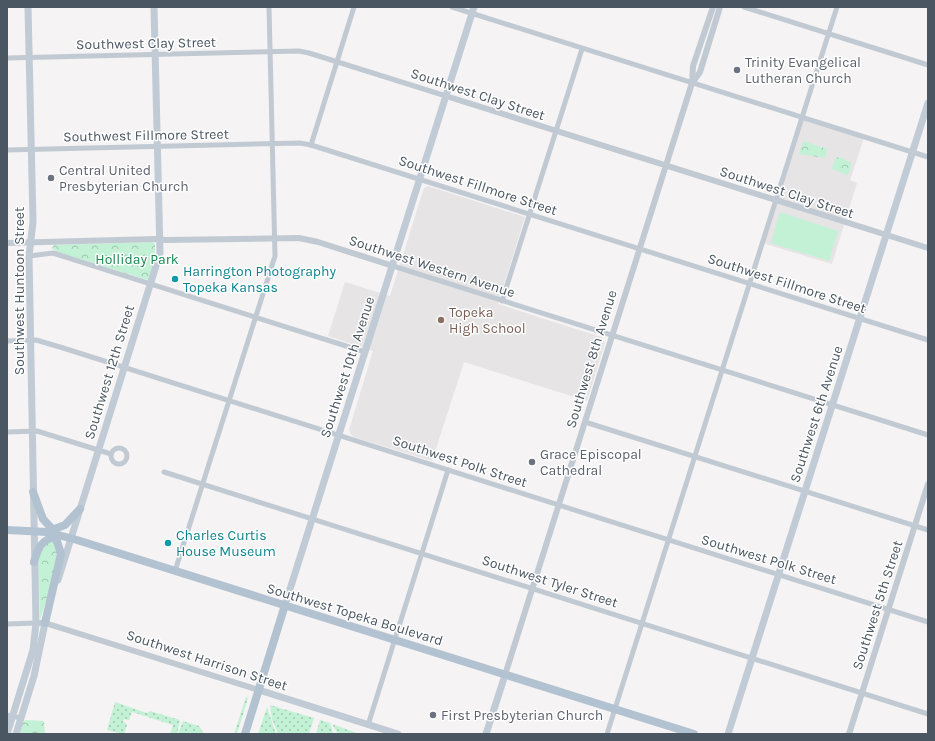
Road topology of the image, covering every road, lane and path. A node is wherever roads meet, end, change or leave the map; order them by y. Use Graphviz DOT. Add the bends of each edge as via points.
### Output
graph roads {
  1 [pos="28,7"];
  2 [pos="154,7"];
  3 [pos="269,7"];
  4 [pos="354,7"];
  5 [pos="452,7"];
  6 [pos="713,7"];
  7 [pos="720,7"];
  8 [pos="744,7"];
  9 [pos="837,7"];
  10 [pos="473,10"];
  11 [pos="828,34"];
  12 [pos="582,49"];
  13 [pos="270,52"];
  14 [pos="155,55"];
  15 [pos="29,57"];
  16 [pos="7,58"];
  17 [pos="337,62"];
  18 [pos="928,65"];
  19 [pos="692,83"];
  20 [pos="446,96"];
  21 [pos="928,102"];
  22 [pos="802,118"];
  23 [pos="556,131"];
  24 [pos="272,145"];
  25 [pos="311,145"];
  26 [pos="157,147"];
  27 [pos="7,150"];
  28 [pos="31,150"];
  29 [pos="912,152"];
  30 [pos="928,157"];
  31 [pos="666,166"];
  32 [pos="420,179"];
  33 [pos="775,201"];
  34 [pos="530,214"];
  35 [pos="886,236"];
  36 [pos="275,239"];
  37 [pos="160,240"];
  38 [pos="31,242"];
  39 [pos="7,243"];
  40 [pos="928,248"];
  41 [pos="640,249"];
  42 [pos="29,256"];
  43 [pos="393,266"];
  44 [pos="150,283"];
  45 [pos="750,283"];
  46 [pos="502,301"];
  47 [pos="256,317"];
  48 [pos="860,319"];
  49 [pos="612,335"];
  50 [pos="31,340"];
  51 [pos="928,340"];
  52 [pos="7,341"];
  53 [pos="366,352"];
  54 [pos="124,367"];
  55 [pos="722,370"];
  56 [pos="230,401"];
  57 [pos="833,404"];
  58 [pos="585,422"];
  59 [pos="33,431"];
  60 [pos="7,432"];
  61 [pos="339,435"];
  62 [pos="928,435"];
  63 [pos="99,450"];
  64 [pos="111,454"];
  65 [pos="695,457"];
  66 [pos="448,470"];
  67 [pos="164,472"];
  68 [pos="203,484"];
  69 [pos="928,484"];
  70 [pos="33,492"];
  71 [pos="805,492"];
  72 [pos="559,505"];
  73 [pos="80,509"];
  74 [pos="313,519"];
  75 [pos="915,526"];
  76 [pos="7,530"];
  77 [pos="33,530"];
  78 [pos="928,530"];
  79 [pos="53,533"];
  80 [pos="71,538"];
  81 [pos="668,540"];
  82 [pos="422,553"];
  83 [pos="34,562"];
  84 [pos="175,571"];
  85 [pos="779,575"];
  86 [pos="533,588"];
  87 [pos="286,605"];
  88 [pos="888,609"];
  89 [pos="928,622"];
  90 [pos="36,623"];
  91 [pos="45,623"];
  92 [pos="642,623"];
  93 [pos="7,624"];
  94 [pos="395,640"];
  95 [pos="752,658"];
  96 [pos="505,675"];
  97 [pos="259,690"];
  98 [pos="862,693"];
  99 [pos="615,709"];
  100 [pos="928,714"];
  101 [pos="10,715"];
  102 [pos="21,718"];
  103 [pos="368,725"];
  104 [pos="7,734"];
  105 [pos="16,734"];
  106 [pos="245,734"];
  107 [pos="398,734"];
  108 [pos="486,734"];
  109 [pos="607,734"];
  110 [pos="694,734"];
  111 [pos="728,734"];
  112 [pos="848,734"];
  1 -- 15 [label="main road, Southwest Huntoon Street"];
  2 -- 14 [label="main road, Southwest 12th Street"];
  3 -- 13 [label="street"];
  4 -- 17 [label="street"];
  5 -- 10 [label="street"];
  6 -- 19 [label="street, Southwest 8th Avenue" via="693,66"];
  7 -- 19 [label="street, Southwest 8th Avenue" via="700,72"];
  8 -- 11 [label="street"];
  9 -- 11 [label="street"];
  10 -- 12 [label="street"];
  10 -- 20 [label="main road, Southwest 10th Avenue"];
  11 -- 18 [label="street"];
  11 -- 22 [label="street"];
  12 -- 19 [label="street"];
  12 -- 23 [label="street"];
  13 -- 14 [label="street, Southwest Clay Street"];
  13 -- 17 [label="street, Southwest Clay Street" via="303,52"];
  13 -- 24 [label="street"];
  14 -- 15 [label="street, Southwest Clay Street"];
  14 -- 26 [label="main road, Southwest 12th Street"];
  15 -- 16 [label="street, Southwest Clay Street"];
  15 -- 28 [label="main road, Southwest Huntoon Street"];
  17 -- 20 [label="street, Southwest Clay Street"];
  17 -- 25 [label="street"];
  19 -- 22 [label="street"];
  19 -- 31 [label="street, Southwest 8th Avenue"];
  20 -- 23 [label="street, Southwest Clay Street"];
  20 -- 32 [label="main road, Southwest 10th Avenue"];
  21 -- 29 [label="main road, Southwest 6th Avenue"];
  22 -- 29 [label="street"];
  22 -- 33 [label="street"];
  23 -- 31 [label="street, Southwest Clay Street"];
  23 -- 34 [label="street"];
  24 -- 25 [label="street, Southwest Fillmore Street"];
  24 -- 26 [label="street, Southwest Fillmore Street"];
  24 -- 36 [label="street"];
  25 -- 32 [label="street, Southwest Fillmore Street"];
  26 -- 28 [label="street, Southwest Fillmore Street"];
  26 -- 37 [label="main road, Southwest 12th Street"];
  27 -- 28 [label="street, Southwest Fillmore Street"];
  28 -- 38 [label="main road, Southwest Huntoon Street"];
  29 -- 30 [label="street"];
  29 -- 35 [label="main road, Southwest 6th Avenue"];
  31 -- 33 [label="street, Southwest Clay Street"];
  31 -- 41 [label="street, Southwest 8th Avenue"];
  32 -- 34 [label="street, Southwest Fillmore Street"];
  32 -- 43 [label="main road, Southwest 10th Avenue"];
  33 -- 35 [label="street, Southwest Clay Street"];
  33 -- 45 [label="street"];
  34 -- 41 [label="street, Southwest Fillmore Street"];
  34 -- 46 [label="street"];
  35 -- 40 [label="street, Southwest Clay Street"];
  35 -- 48 [label="main road, Southwest 6th Avenue"];
  36 -- 37 [label="street, Southwest Western Avenue"];
  36 -- 43 [label="street, Southwest Western Avenue" via="299,238 318,242"];
  36 -- 47 [label="street" via="275,256"];
  37 -- 38 [label="street, Southwest Western Avenue"];
  37 -- 44 [label="main road, Southwest 12th Street" via="160,253"];
  38 -- 39 [label="street, Southwest Western Avenue"];
  38 -- 42 [label="main road, Southwest Huntoon Street"];
  41 -- 45 [label="street, Southwest Fillmore Street"];
  41 -- 49 [label="street, Southwest 8th Avenue"];
  42 -- 44 [label="street" via="53,253"];
  42 -- 50 [label="main road, Southwest Huntoon Street"];
  43 -- 46 [label="street, Southwest Western Avenue"];
  43 -- 53 [label="main road, Southwest 10th Avenue"];
  44 -- 47 [label="street"];
  44 -- 54 [label="main road, Southwest 12th Street"];
  45 -- 48 [label="street, Southwest Fillmore Street"];
  45 -- 55 [label="street"];
  46 -- 49 [label="street, Southwest Western Avenue"];
  47 -- 53 [label="street"];
  47 -- 56 [label="street"];
  48 -- 51 [label="street, Southwest Fillmore Street"];
  48 -- 57 [label="main road, Southwest 6th Avenue"];
  49 -- 55 [label="street, Southwest Western Avenue"];
  49 -- 58 [label="street, Southwest 8th Avenue"];
  50 -- 52 [label="street, Southwest Polk Street"];
  50 -- 54 [label="street, Southwest Polk Street"];
  50 -- 59 [label="main road, Southwest Huntoon Street"];
  53 -- 61 [label="main road, Southwest 10th Avenue"];
  54 -- 56 [label="street, Southwest Polk Street"];
  54 -- 63 [label="main road, Southwest 12th Street"];
  55 -- 57 [label="street, Southwest Western Avenue"];
  55 -- 65 [label="street"];
  56 -- 61 [label="street, Southwest Polk Street"];
  56 -- 68 [label="street"];
  57 -- 62 [label="street, Southwest Western Avenue"];
  57 -- 71 [label="main road, Southwest 6th Avenue"];
  58 -- 65 [label="street"];
  58 -- 72 [label="street, Southwest 8th Avenue"];
  59 -- 60 [label="street"];
  59 -- 63 [label="street"];
  59 -- 70 [label="main road, Southwest Huntoon Street"];
  61 -- 66 [label="street, Southwest Polk Street"];
  61 -- 74 [label="main road, Southwest 10th Avenue"];
  63 -- 64 [label="street"];
  63 -- 73 [label="main road, Southwest 12th Street"];
  65 -- 71 [label="street"];
  65 -- 81 [label="street"];
  66 -- 72 [label="street, Southwest Polk Street"];
  66 -- 82 [label="street"];
  67 -- 68 [label="street, Southwest Tyler Street"];
  68 -- 74 [label="street, Southwest Tyler Street"];
  68 -- 84 [label="street"];
  69 -- 75 [label="street, Southwest 5th Street"];
  70 -- 77 [label="main road, Southwest Huntoon Street"];
  70 -- 79 [label="main road" via="43,519"];
  71 -- 75 [label="street"];
  71 -- 85 [label="main road, Southwest 6th Avenue"];
  72 -- 81 [label="street, Southwest Polk Street"];
  72 -- 86 [label="street, Southwest 8th Avenue"];
  73 -- 79 [label="main road" via="73,519"];
  73 -- 80 [label="main road, Southwest 12th Street"];
  74 -- 82 [label="street, Southwest Tyler Street"];
  74 -- 87 [label="main road, Southwest 10th Avenue"];
  75 -- 78 [label="street"];
  75 -- 88 [label="street, Southwest 5th Street"];
  76 -- 77 [label="main road, Southwest Topeka Boulevard"];
  77 -- 79 [label="main road, Southwest Topeka Boulevard"];
  77 -- 83 [label="main road, Southwest Huntoon Street"];
  79 -- 80 [label="main road, Southwest Topeka Boulevard"];
  79 -- 83 [label="main road" via="43,541"];
  79 -- 91 [label="main road" via="61,558"];
  80 -- 84 [label="main road, Southwest Topeka Boulevard"];
  80 -- 91 [label="main road, Southwest 12th Street"];
  81 -- 85 [label="street, Southwest Polk Street"];
  81 -- 92 [label="street"];
  82 -- 86 [label="street, Southwest Tyler Street"];
  82 -- 94 [label="street"];
  83 -- 90 [label="main road, Southwest Huntoon Street"];
  84 -- 87 [label="main road, Southwest Topeka Boulevard"];
  85 -- 88 [label="street, Southwest Polk Street"];
  85 -- 95 [label="main road, Southwest 6th Avenue"];
  86 -- 92 [label="street, Southwest Tyler Street"];
  86 -- 96 [label="street, Southwest 8th Avenue"];
  87 -- 94 [label="main road, Southwest Topeka Boulevard"];
  87 -- 97 [label="main road, Southwest 10th Avenue"];
  88 -- 89 [label="street, Southwest Polk Street"];
  88 -- 98 [label="street, Southwest 5th Street"];
  90 -- 91 [label="street, Southwest Harrison Street"];
  90 -- 93 [label="street, Southwest Harrison Street"];
  90 -- 101 [label="main road" via="33,650"];
  91 -- 97 [label="street, Southwest Harrison Street"];
  91 -- 102 [label="main road, Southwest 12th Street" via="34,676"];
  92 -- 95 [label="street, Southwest Tyler Street"];
  92 -- 99 [label="street"];
  94 -- 96 [label="main road, Southwest Topeka Boulevard"];
  94 -- 103 [label="street"];
  95 -- 98 [label="street, Southwest Tyler Street"];
  95 -- 111 [label="main road, Southwest 6th Avenue"];
  96 -- 99 [label="main road, Southwest Topeka Boulevard"];
  96 -- 108 [label="main road, Southwest 8th Avenue"];
  97 -- 103 [label="main road, Southwest Harrison Street"];
  97 -- 106 [label="main road, Southwest 10th Avenue"];
  98 -- 100 [label="street, Southwest Tyler Street"];
  98 -- 112 [label="street, Southwest 5th Street"];
  99 -- 109 [label="street"];
  99 -- 110 [label="main road, Southwest Topeka Boulevard"];
  101 -- 102 [label="street"];
  101 -- 104 [label="main road"];
  102 -- 105 [label="main road, Southwest 12th Street"];
  103 -- 107 [label="main road, Southwest Harrison Street"];
}
